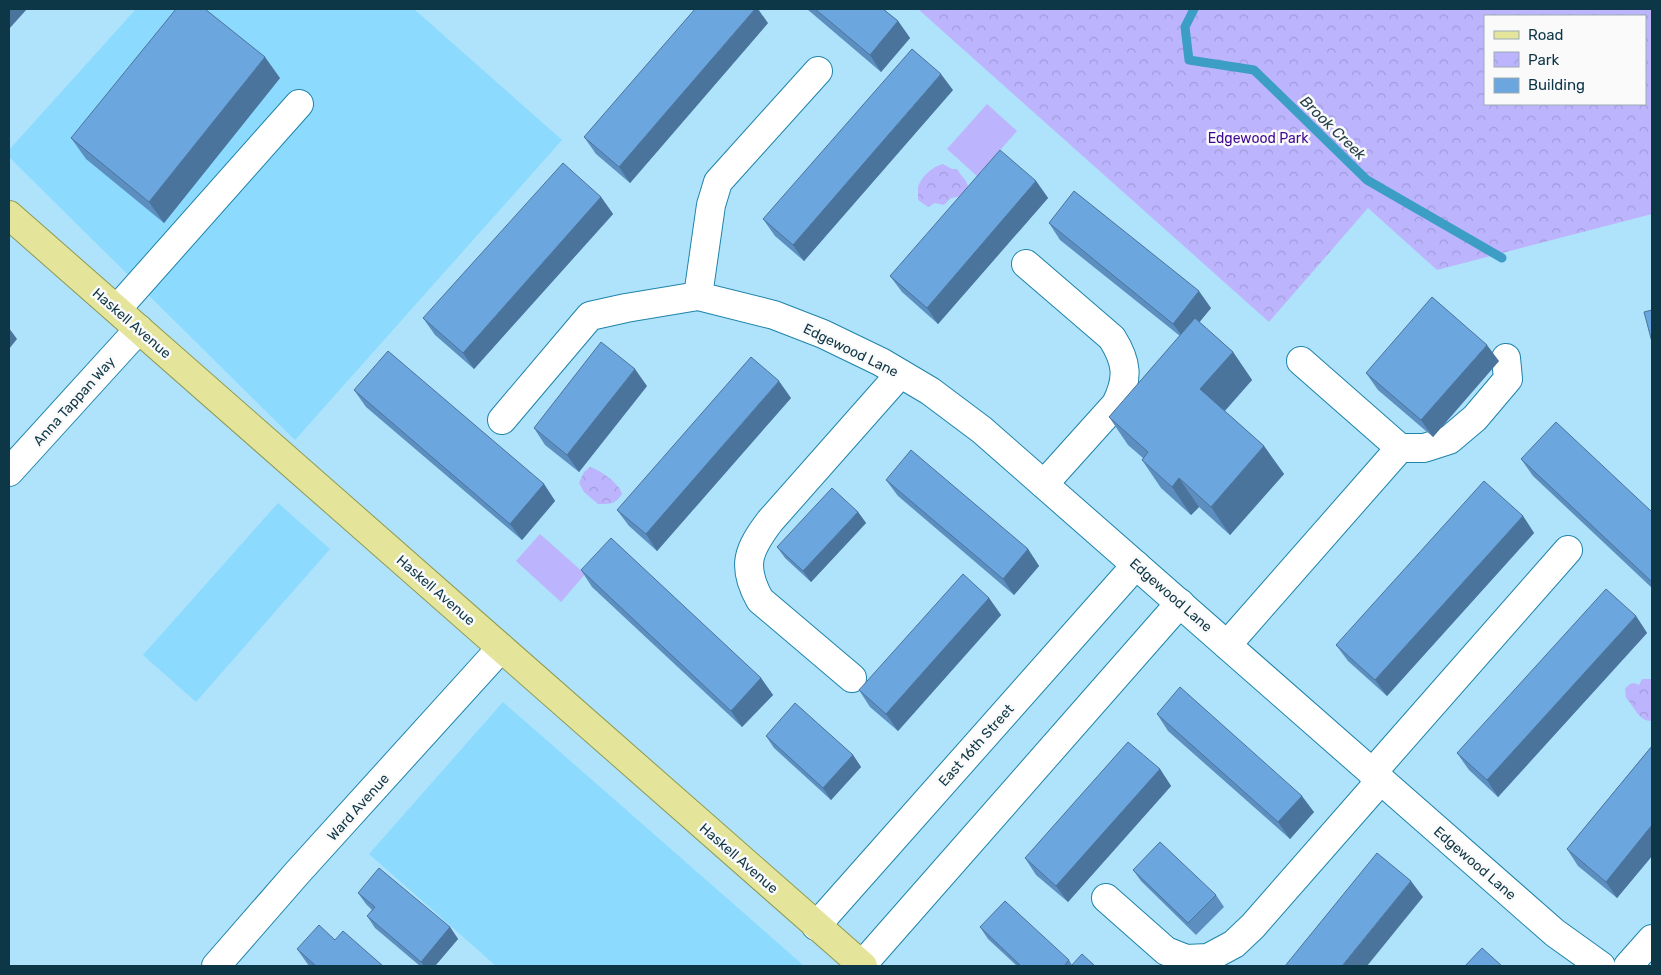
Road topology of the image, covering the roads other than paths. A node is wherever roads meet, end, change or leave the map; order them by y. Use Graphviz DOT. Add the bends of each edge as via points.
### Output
graph roads {
  1 [pos="818,71"];
  2 [pos="299,104"];
  3 [pos="9,215"];
  4 [pos="1026,264"];
  5 [pos="698,296"];
  6 [pos="117,309"];
  7 [pos="139,329"];
  8 [pos="1506,358"];
  9 [pos="1301,361"];
  10 [pos="900,374"];
  11 [pos="502,420"];
  12 [pos="1400,448"];
  13 [pos="9,472"];
  14 [pos="1044,484"];
  15 [pos="1568,550"];
  16 [pos="1136,565"];
  17 [pos="1180,603"];
  18 [pos="1227,645"];
  19 [pos="502,648"];
  20 [pos="852,678"];
  21 [pos="1377,777"];
  22 [pos="1106,898"];
  23 [pos="816,926"];
  24 [pos="1652,939"];
  25 [pos="216,966"];
  26 [pos="862,966"];
  27 [pos="1599,966"];
  28 [pos="1628,966"];
  1 -- 5 [label="street" via="718,182 711,205"];
  2 -- 6 [label="street"];
  3 -- 6 [label="main road, Haskell Avenue"];
  4 -- 14 [label="street" via="1112,338 1122,353 1125,372 1123,389 1116,404"];
  5 -- 10 [label="street, Edgewood Lane" via="774,315 831,338"];
  5 -- 11 [label="street" via="590,316"];
  6 -- 7 [label="main road, Haskell Avenue"];
  7 -- 13 [label="street, Anna Tappan Way"];
  7 -- 19 [label="main road, Haskell Avenue"];
  8 -- 12 [label="street" via="1508,379 1475,418 1449,440 1424,448"];
  9 -- 12 [label="street"];
  10 -- 14 [label="street, Edgewood Lane" via="930,391 982,430"];
  10 -- 20 [label="street" via="770,521 756,539 748,562 751,584 760,600"];
  12 -- 18 [label="street"];
  14 -- 16 [label="street, Edgewood Lane"];
  15 -- 21 [label="street"];
  16 -- 17 [label="street, Edgewood Lane"];
  16 -- 23 [label="street, East 16th Street"];
  17 -- 18 [label="street, Edgewood Lane"];
  17 -- 26 [label="street"];
  18 -- 21 [label="street, Edgewood Lane"];
  19 -- 23 [label="main road, Haskell Avenue"];
  19 -- 25 [label="street, Ward Avenue"];
  21 -- 22 [label="street" via="1254,926 1234,944 1208,958 1186,959 1166,951"];
  21 -- 27 [label="street, Edgewood Lane" via="1555,933"];
  23 -- 26 [label="main road, Haskell Avenue"];
  24 -- 28 [label="street"];
}
